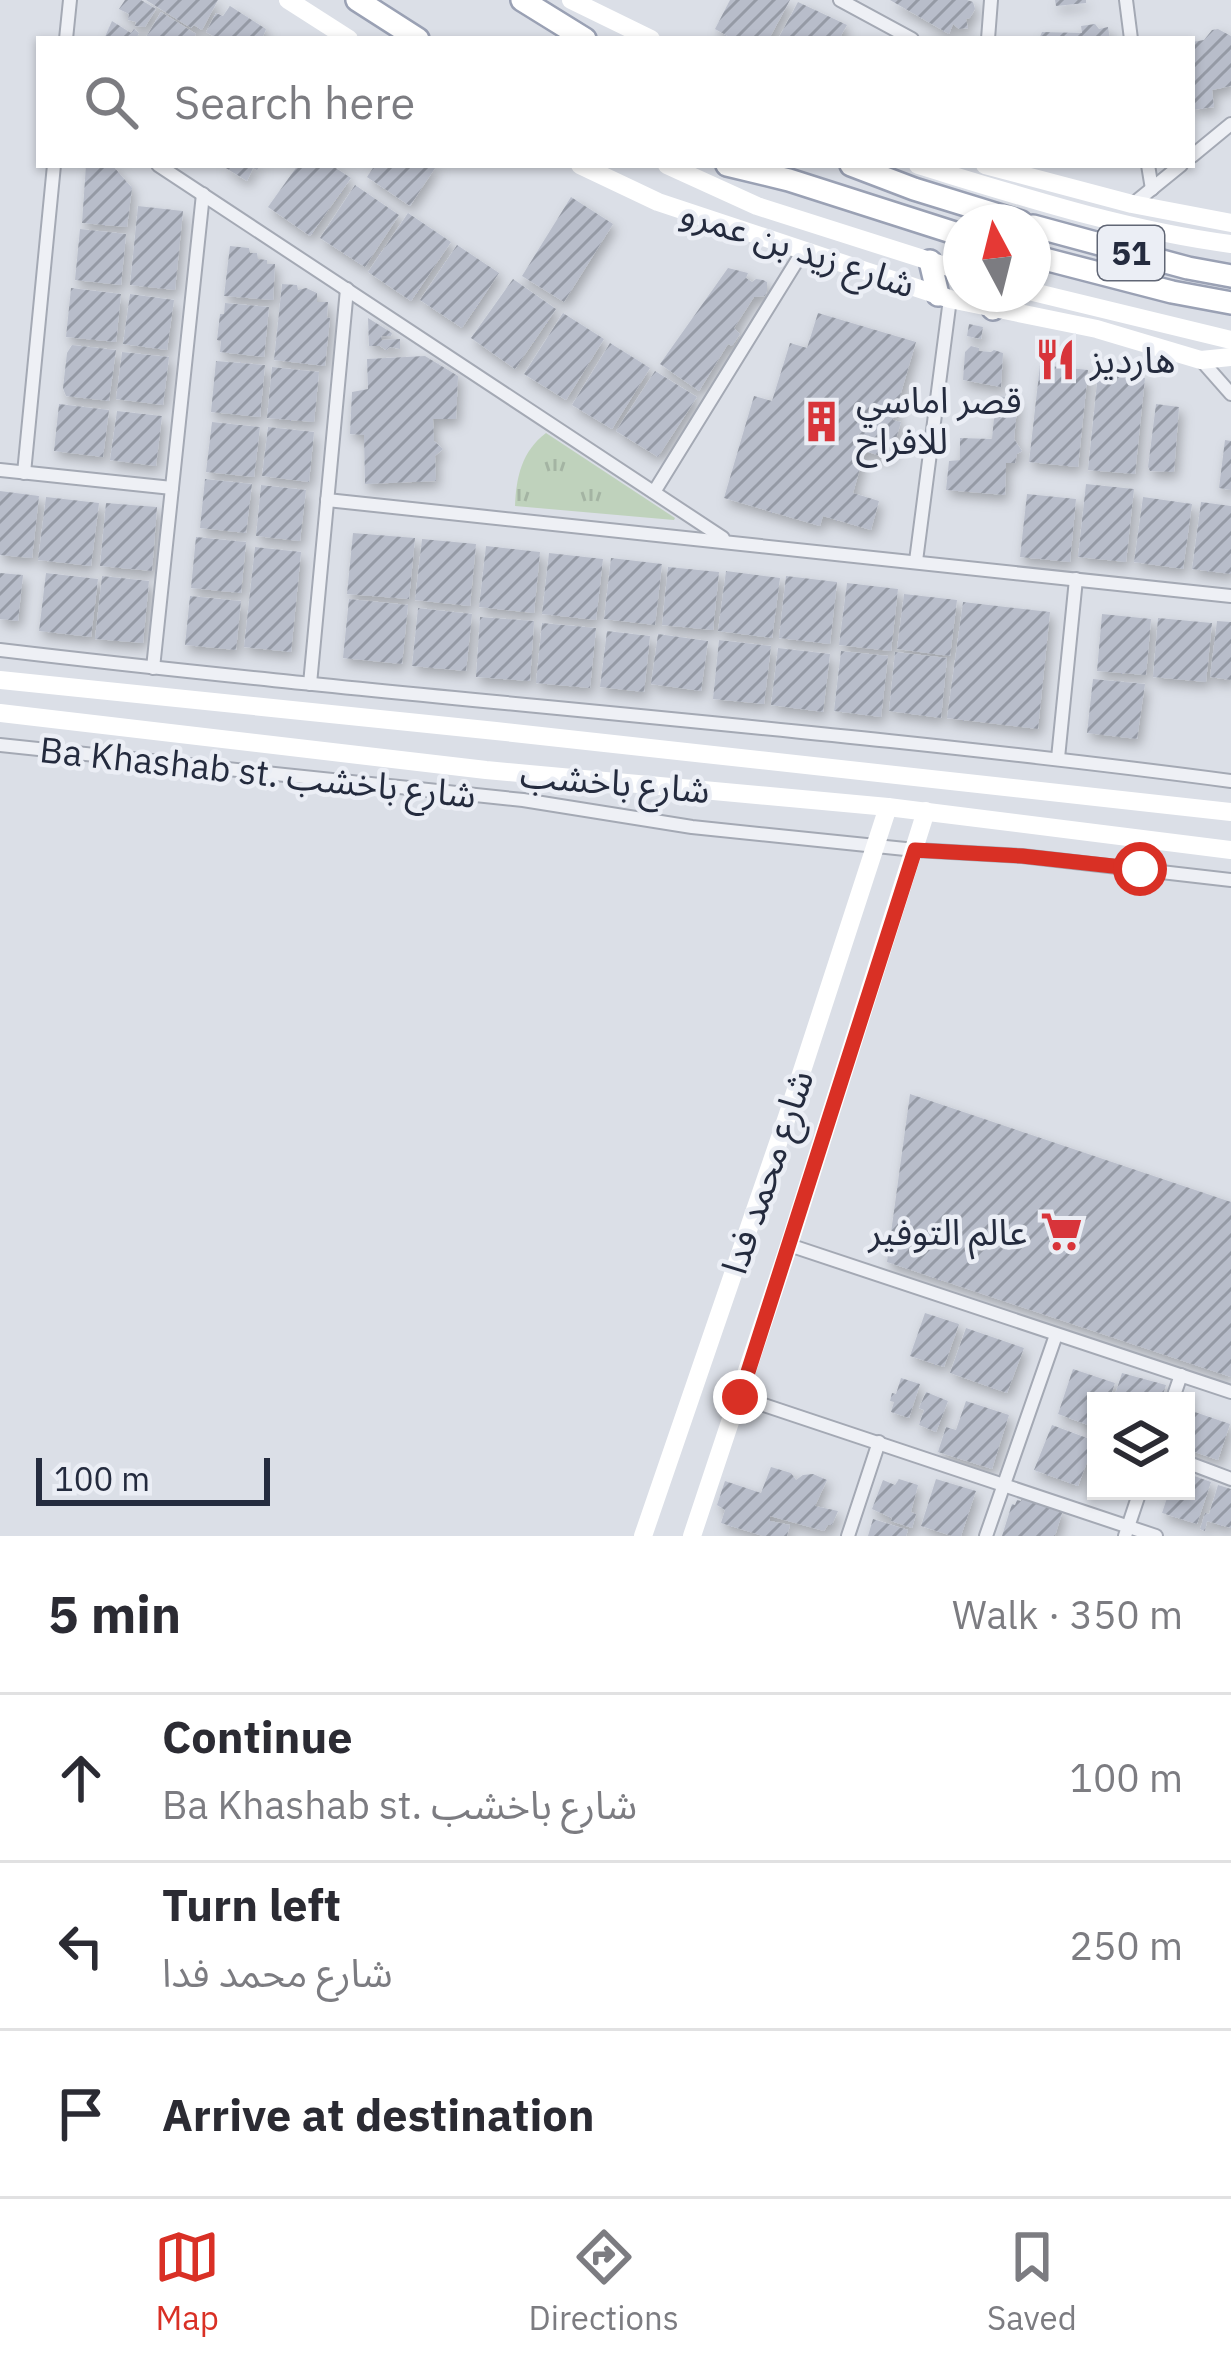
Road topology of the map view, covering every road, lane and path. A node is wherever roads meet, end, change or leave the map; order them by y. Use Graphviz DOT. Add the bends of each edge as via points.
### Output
graph roads {
  1 [pos="70,0"];
  2 [pos="288,0"];
  3 [pos="357,0"];
  4 [pos="522,0"];
  5 [pos="571,0"];
  6 [pos="840,0"];
  7 [pos="991,0"];
  8 [pos="1126,0"];
  9 [pos="66,36"];
  10 [pos="344,36"];
  11 [pos="413,36"];
  12 [pos="580,36"];
  13 [pos="645,36"];
  14 [pos="906,36"];
  15 [pos="988,36"];
  16 [pos="1131,36"];
  17 [pos="1231,124"];
  18 [pos="1195,154"];
  19 [pos="54,168"];
  20 [pos="163,168"];
  21 [pos="586,168"];
  22 [pos="674,168"];
  23 [pos="739,168"];
  24 [pos="859,168"];
  25 [pos="928,168"];
  26 [pos="996,168"];
  27 [pos="1148,168"];
  28 [pos="1177,168"];
  29 [pos="1151,189"];
  30 [pos="202,194"];
  31 [pos="963,204"];
  32 [pos="1132,204"];
  33 [pos="1231,223"];
  34 [pos="943,230"];
  35 [pos="1051,231"];
  36 [pos="1231,244"];
  37 [pos="803,251"];
  38 [pos="930,261"];
  39 [pos="1051,261"];
  40 [pos="943,265"];
  41 [pos="1231,276"];
  42 [pos="347,290"];
  43 [pos="943,294"];
  44 [pos="1051,296"];
  45 [pos="943,297"];
  46 [pos="1231,303"];
  47 [pos="943,306"];
  48 [pos="1037,312"];
  49 [pos="1231,340"];
  50 [pos="1231,357"];
  51 [pos="1201,360"];
  52 [pos="1231,394"];
  53 [pos="0,470"];
  54 [pos="24,473"];
  55 [pos="172,488"];
  56 [pos="654,492"];
  57 [pos="327,500"];
  58 [pos="729,541"];
  59 [pos="916,561"];
  60 [pos="1076,579"];
  61 [pos="1231,596"];
  62 [pos="0,650"];
  63 [pos="153,668"];
  64 [pos="0,680"];
  65 [pos="310,684"];
  66 [pos="0,713"];
  67 [pos="596,713"];
  68 [pos="592,741"];
  69 [pos="0,745"];
  70 [pos="1058,758"];
  71 [pos="1231,781"];
  72 [pos="888,807"];
  73 [pos="1231,810"];
  74 [pos="926,812"];
  75 [pos="876,845"];
  76 [pos="915,850"];
  77 [pos="1231,850"];
  78 [pos="1231,880"];
  79 [pos="789,1244"];
  80 [pos="1056,1335"];
  81 [pos="1181,1376"];
  82 [pos="1175,1392"];
  83 [pos="1231,1392"];
  84 [pos="740,1397"];
  85 [pos="879,1442"];
  86 [pos="1195,1465"];
  87 [pos="1231,1479"];
  88 [pos="1003,1485"];
  89 [pos="1137,1500"];
  90 [pos="1126,1531"];
  91 [pos="644,1536"];
  92 [pos="692,1536"];
  93 [pos="848,1536"];
  94 [pos="986,1536"];
  95 [pos="1156,1536"];
  1 -- 9 [label="street"];
  2 -- 10 [label="main road"];
  3 -- 11 [label="main road"];
  4 -- 12 [label="main road"];
  5 -- 13 [label="main road"];
  6 -- 14 [label="street"];
  7 -- 15 [label="street"];
  8 -- 16 [label="street"];
  17 -- 18 [label="street"];
  19 -- 54 [label="street"];
  20 -- 30 [label="street"];
  21 -- 37 [label="main road, شارع زيد بن عمرو" via="658,202"];
  22 -- 38 [label="main road" via="757,206"];
  23 -- 34 [label="main road"];
  24 -- 31 [label="main road"];
  25 -- 36 [label="main road" via="1050,205"];
  26 -- 32 [label="main road"];
  27 -- 29 [label="street"];
  28 -- 29 [label="street"];
  29 -- 32 [label="street"];
  30 -- 42 [label="street"];
  30 -- 55 [label="street"];
  32 -- 33 [label="main road"];
  35 -- 41 [label="main road, 51"];
  37 -- 45 [label="main road, شارع زيد بن عمرو"];
  37 -- 56 [label="street"];
  38 -- 40 [label="main road"];
  38 -- 43 [label="main road"];
  39 -- 46 [label="main road, 51"];
  42 -- 56 [label="street"];
  42 -- 57 [label="street"];
  44 -- 49 [label="main road"];
  47 -- 59 [label="street"];
  48 -- 51 [label="main road, شارع زيد بن عمرو"];
  50 -- 51 [label="main road, شارع زيد بن عمرو"];
  51 -- 52 [label="street"];
  53 -- 54 [label="street"];
  54 -- 55 [label="street"];
  55 -- 63 [label="street"];
  56 -- 58 [label="street"];
  57 -- 58 [label="street"];
  57 -- 65 [label="street"];
  58 -- 59 [label="street"];
  59 -- 60 [label="street"];
  60 -- 61 [label="street"];
  60 -- 70 [label="street"];
  62 -- 63 [label="street"];
  63 -- 65 [label="street"];
  64 -- 68 [label="main road, شارع باخشب"];
  65 -- 67 [label="street"];
  66 -- 72 [label="main road, شارع باخشب"];
  67 -- 68 [label="street"];
  67 -- 70 [label="street"];
  68 -- 73 [label="main road, شارع باخشب"];
  69 -- 75 [label="street, Ba Khashab st. شارع باخشب"];
  70 -- 71 [label="street"];
  72 -- 74 [label="main road, شارع باخشب"];
  72 -- 75 [label="main road, شارع محمد فدا"];
  74 -- 76 [label="main road, شارع محمد فدا"];
  74 -- 77 [label="main road, شارع باخشب"];
  75 -- 76 [label="street, Ba Khashab st. شارع باخشب"];
  75 -- 91 [label="main road, شارع محمد فدا"];
  76 -- 78 [label="street, Ba Khashab st. شارع باخشب"];
  76 -- 79 [label="main road, شارع محمد فدا"];
  79 -- 80 [label="street"];
  79 -- 84 [label="main road, شارع محمد فدا"];
  80 -- 81 [label="street"];
  80 -- 88 [label="street"];
  81 -- 82 [label="street"];
  81 -- 83 [label="street"];
  84 -- 85 [label="street"];
  84 -- 92 [label="main road, شارع محمد فدا"];
  85 -- 88 [label="street"];
  85 -- 93 [label="street"];
  86 -- 87 [label="street"];
  88 -- 90 [label="street"];
  88 -- 94 [label="street"];
  89 -- 90 [label="street"];
  90 -- 95 [label="street"];
}
